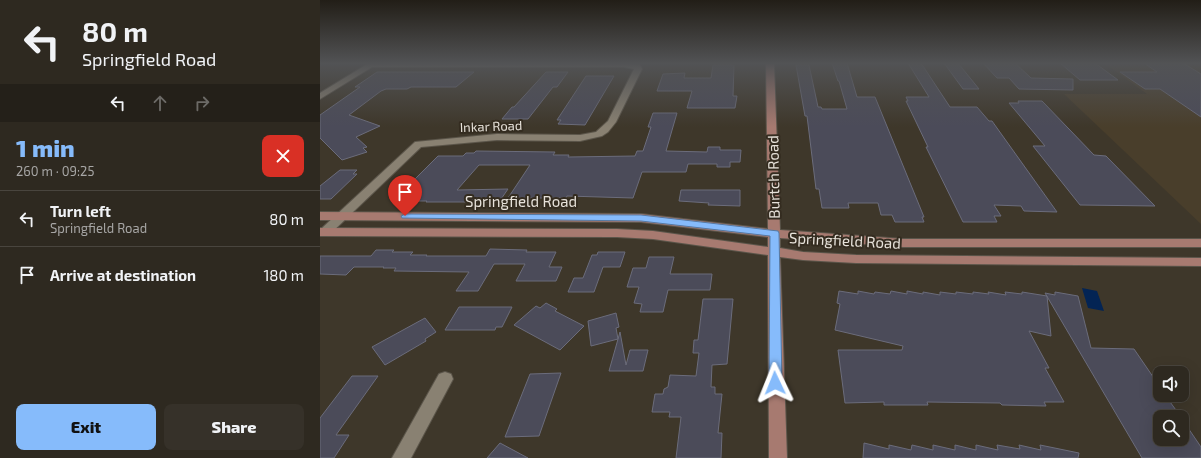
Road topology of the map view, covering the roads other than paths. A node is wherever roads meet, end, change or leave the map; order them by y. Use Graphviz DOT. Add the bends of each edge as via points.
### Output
graph roads {
  1 [pos="340,84"];
  2 [pos="630,84"];
  3 [pos="771,84"];
  4 [pos="320,97"];
  5 [pos="320,216"];
  6 [pos="342,216"];
  7 [pos="323,232"];
  8 [pos="774,233"];
  9 [pos="1201,243"];
  10 [pos="774,252"];
  11 [pos="1201,262"];
  12 [pos="445,379"];
  13 [pos="401,458"];
  14 [pos="778,458"];
  1 -- 4 [label="street"];
  2 -- 6 [label="street, Inkar Road" via="612,122 599,134 580,138 492,138 418,144"];
  3 -- 8 [label="main road, Burtch Road"];
  5 -- 6 [label="main road, Springfield Road"];
  6 -- 7 [label="street, Inkar Road"];
  6 -- 8 [label="main road, Springfield Road" via="641,218"];
  7 -- 10 [label="main road, Springfield Road" via="617,233 653,235"];
  8 -- 9 [label="main road, Springfield Road" via="903,243"];
  8 -- 10 [label="main road, Burtch Road"];
  10 -- 11 [label="main road, Springfield Road" via="856,259"];
  10 -- 14 [label="main road, Burtch Road"];
  12 -- 13 [label="street"];
}
